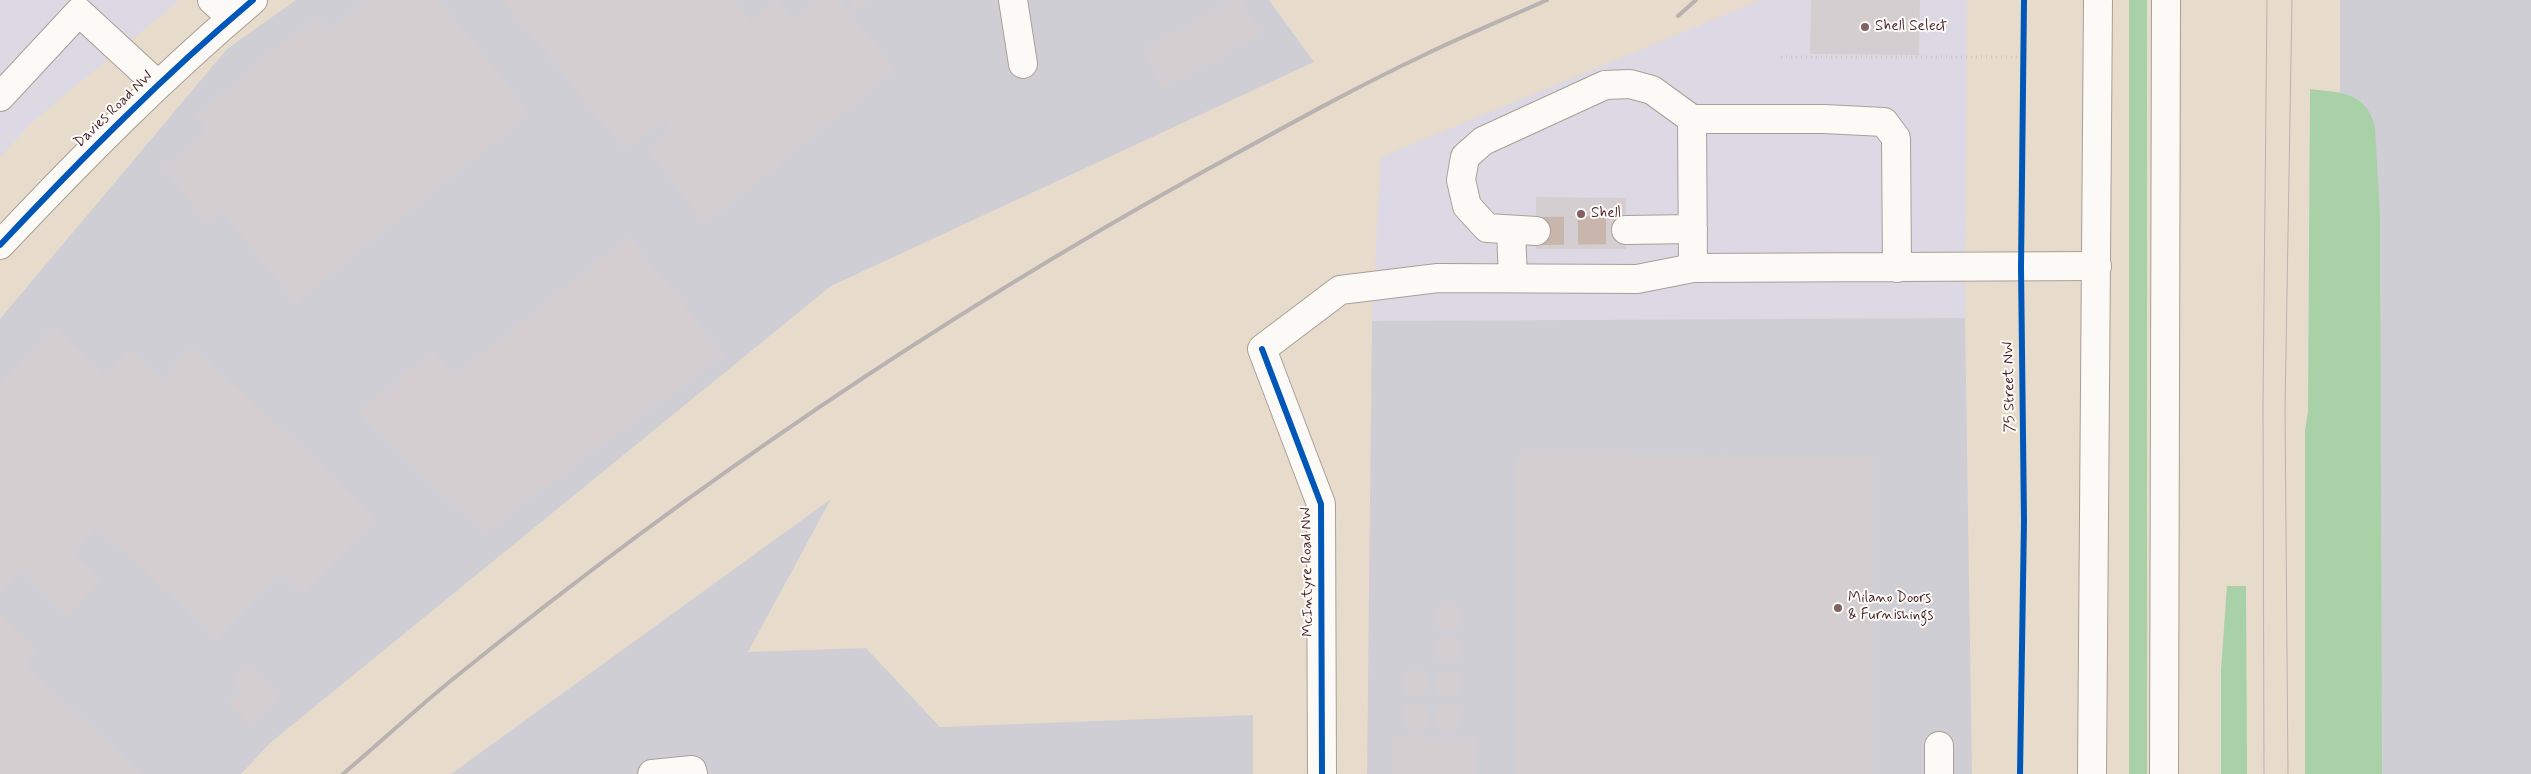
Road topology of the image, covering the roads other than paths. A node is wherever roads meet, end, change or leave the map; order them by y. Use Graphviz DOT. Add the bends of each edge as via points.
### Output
graph roads {
  1 [pos="212,0"];
  2 [pos="254,0"];
  3 [pos="1013,0"];
  4 [pos="2098,0"];
  5 [pos="2166,0"];
  6 [pos="73,6"];
  7 [pos="232,18"];
  8 [pos="1023,64"];
  9 [pos="157,84"];
  10 [pos="0,97"];
  11 [pos="1692,119"];
  12 [pos="1693,229"];
  13 [pos="1626,230"];
  14 [pos="0,245"];
  15 [pos="2096,266"];
  16 [pos="1693,268"];
  17 [pos="1897,268"];
  18 [pos="1513,278"];
  19 [pos="1939,746"];
  20 [pos="652,774"];
  21 [pos="693,774"];
  22 [pos="1322,774"];
  23 [pos="1939,774"];
  24 [pos="2092,774"];
  25 [pos="2164,774"];
  1 -- 7 [label="main road"];
  2 -- 7 [label="main road, Davies Road NW"];
  3 -- 8 [label="main road"];
  4 -- 15 [label="main road"];
  5 -- 25 [label="main road"];
  6 -- 9 [label="main road"];
  6 -- 10 [label="main road"];
  7 -- 9 [label="main road, Davies Road NW"];
  9 -- 14 [label="main road, Davies Road NW" via="90,149"];
  11 -- 12 [label="main road"];
  11 -- 17 [label="main road" via="1884,122 1896,138"];
  11 -- 18 [label="main road" via="1652,90 1630,84 1605,86 1483,141 1465,157 1461,180 1467,206 1487,228 1524,231"];
  12 -- 13 [label="main road"];
  12 -- 16 [label="main road"];
  15 -- 17 [label="main road"];
  15 -- 24 [label="main road"];
  16 -- 17 [label="main road"];
  16 -- 18 [label="main road" via="1637,279"];
  18 -- 22 [label="main road, McIntyre Road NW" via="1438,278 1340,290 1262,349 1321,504"];
  19 -- 23 [label="main road"];
  20 -- 21 [label="main road" via="692,770"];
}
